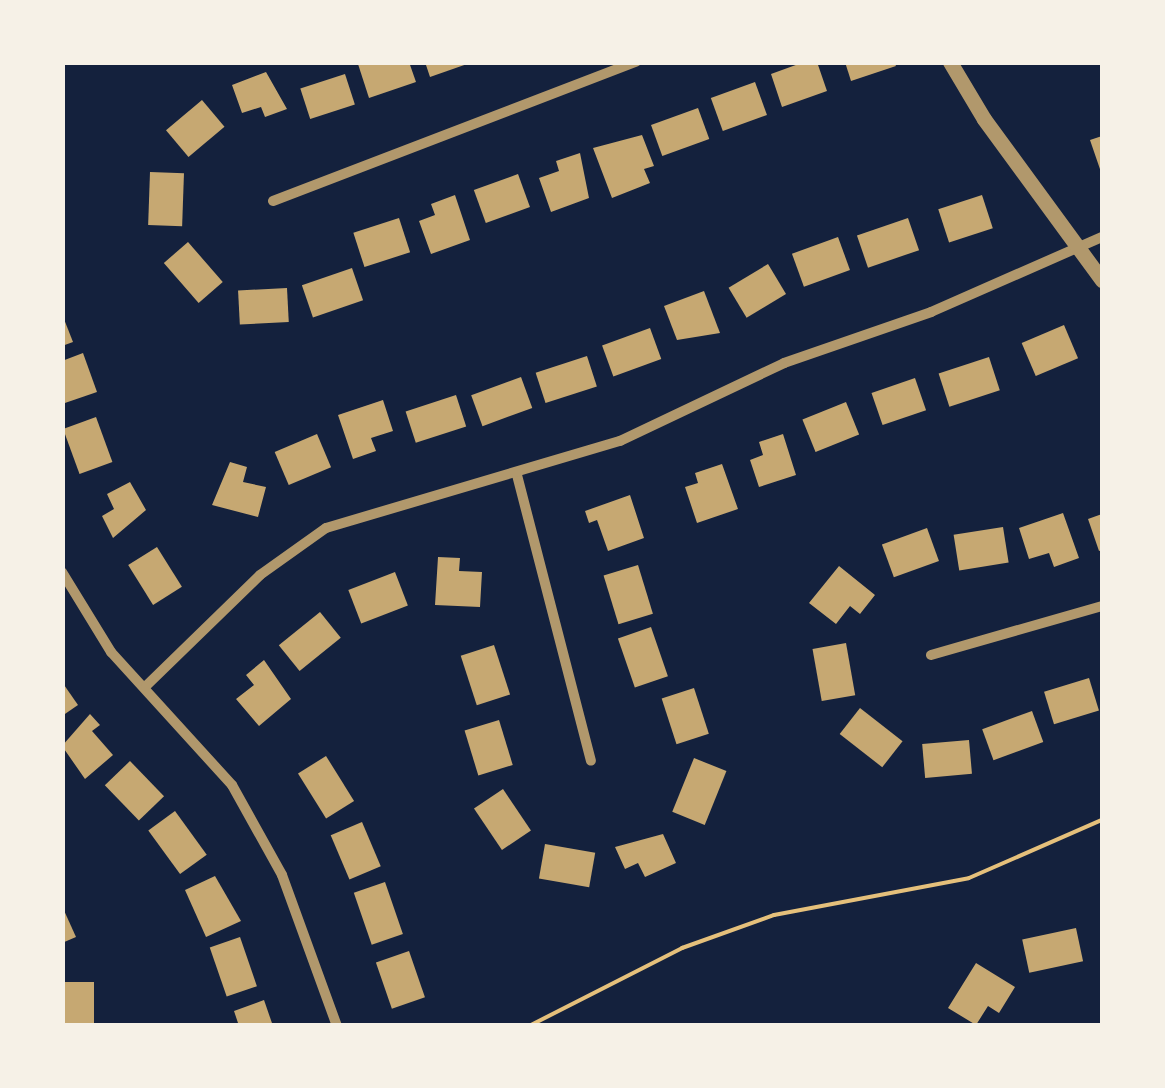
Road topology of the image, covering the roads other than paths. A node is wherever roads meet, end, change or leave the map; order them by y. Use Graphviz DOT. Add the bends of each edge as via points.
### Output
graph roads {
  1 [pos="636,62"];
  2 [pos="950,62"];
  3 [pos="274,200"];
  4 [pos="1102,237"];
  5 [pos="1083,247"];
  6 [pos="1102,280"];
  7 [pos="517,475"];
  8 [pos="62,572"];
  9 [pos="1102,606"];
  10 [pos="931,655"];
  11 [pos="146,686"];
  12 [pos="590,761"];
  13 [pos="337,1026"];
  1 -- 3 [label="street"];
  2 -- 5 [label="street" via="984,120"];
  4 -- 5 [label="street"];
  5 -- 6 [label="street"];
  5 -- 7 [label="street" via="931,312 784,363 620,441"];
  7 -- 11 [label="street" via="383,506 326,528 260,575"];
  7 -- 12 [label="street"];
  8 -- 11 [label="street" via="111,652"];
  9 -- 10 [label="street"];
  11 -- 13 [label="street" via="232,785 265,843"];
}
